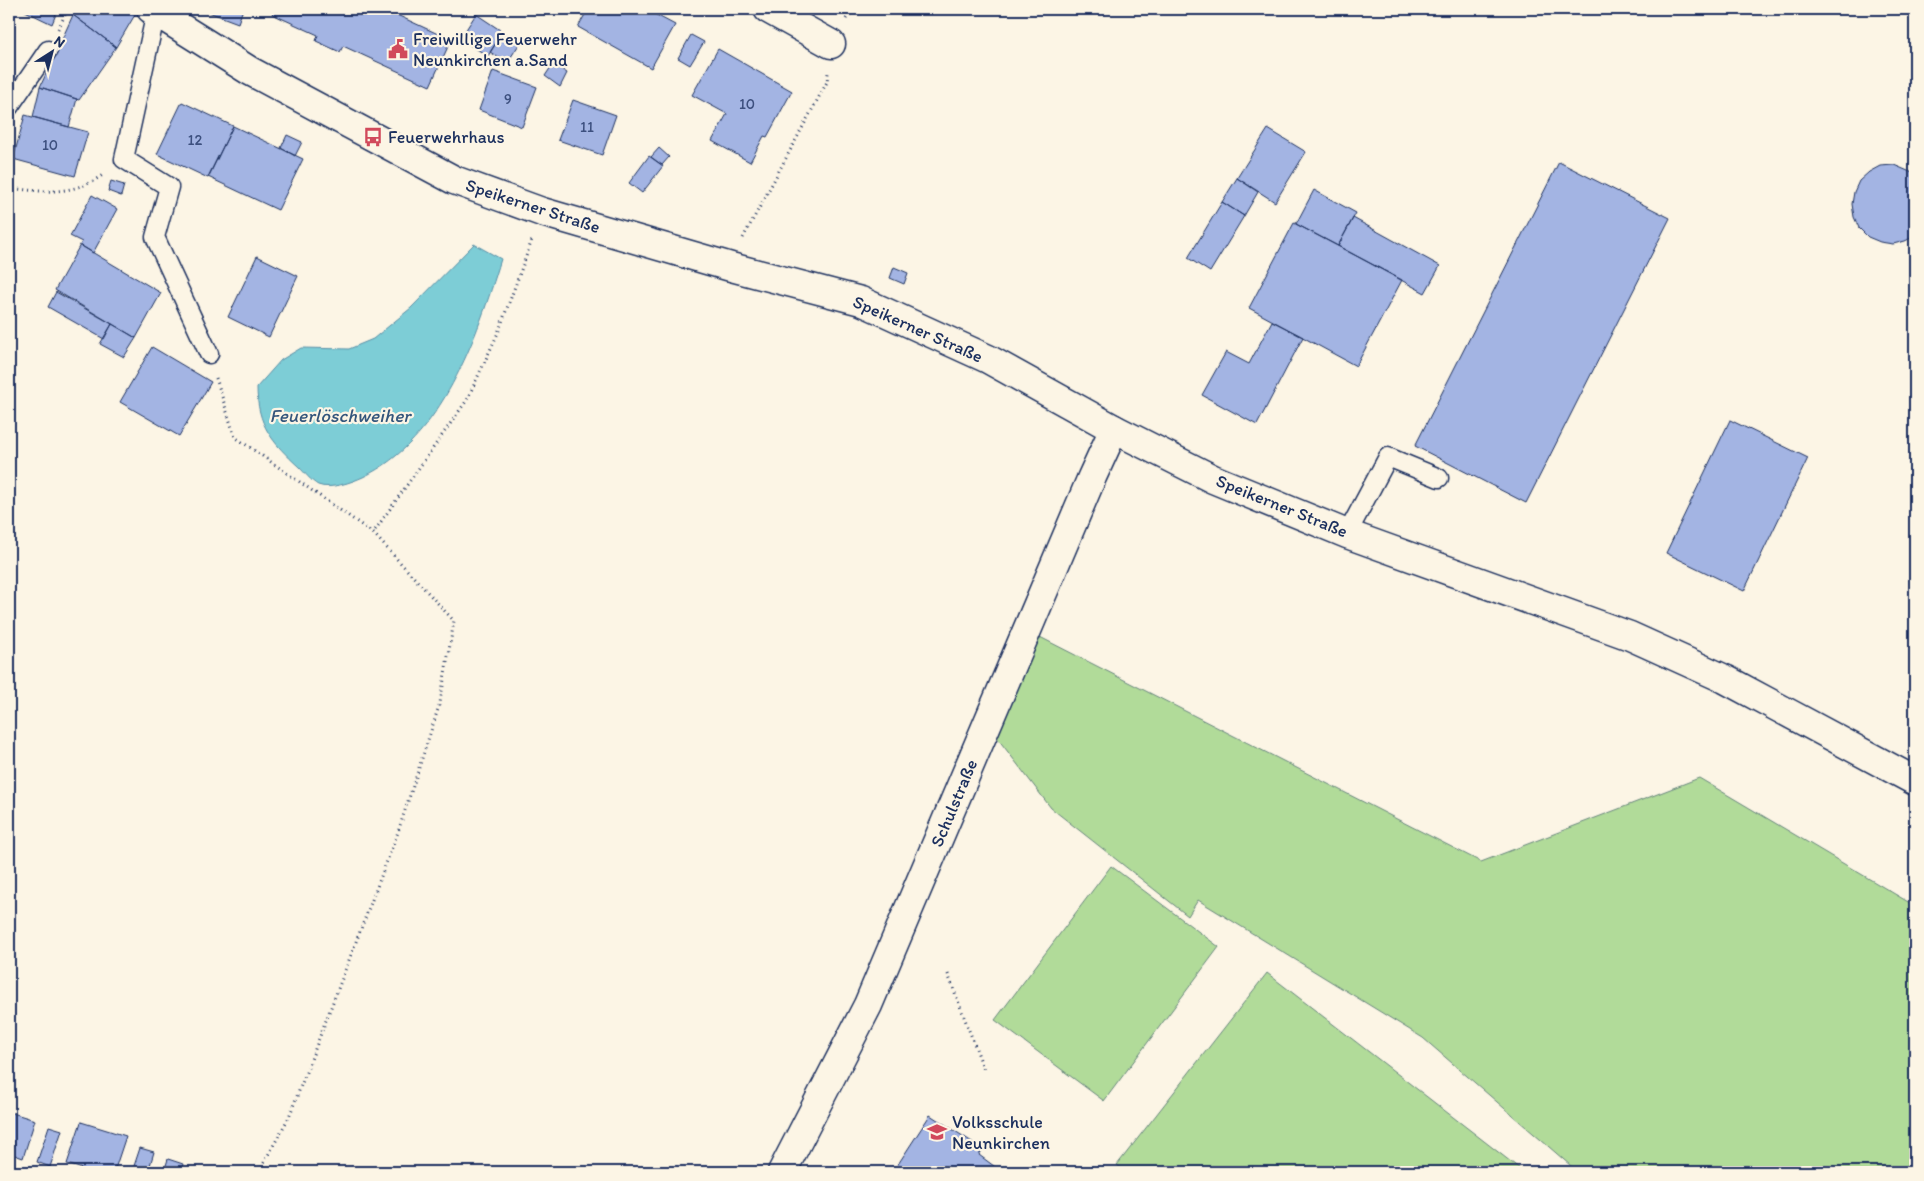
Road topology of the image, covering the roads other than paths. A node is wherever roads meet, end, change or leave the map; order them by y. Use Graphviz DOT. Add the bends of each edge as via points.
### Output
graph roads {
  1 [pos="768,9"];
  2 [pos="154,10"];
  3 [pos="831,44"];
  4 [pos="48,50"];
  5 [pos="9,107"];
  6 [pos="209,354"];
  7 [pos="1114,429"];
  8 [pos="1439,478"];
  9 [pos="1347,534"];
  10 [pos="1915,781"];
  11 [pos="782,1172"];
  1 -- 3 [label="street"];
  2 -- 6 [label="lane" via="124,159 169,188 155,237"];
  2 -- 7 [label="street, Speikerner Straße" via="250,71 454,180 542,212 861,301 988,359"];
  4 -- 5 [label="lane"];
  7 -- 9 [label="street, Speikerner Straße" via="1214,479"];
  7 -- 11 [label="street, Schulstraße" via="868,1004"];
  8 -- 9 [label="lane" via="1388,457"];
  9 -- 10 [label="street, Speikerner Straße" via="1630,636 1725,680"];
}
